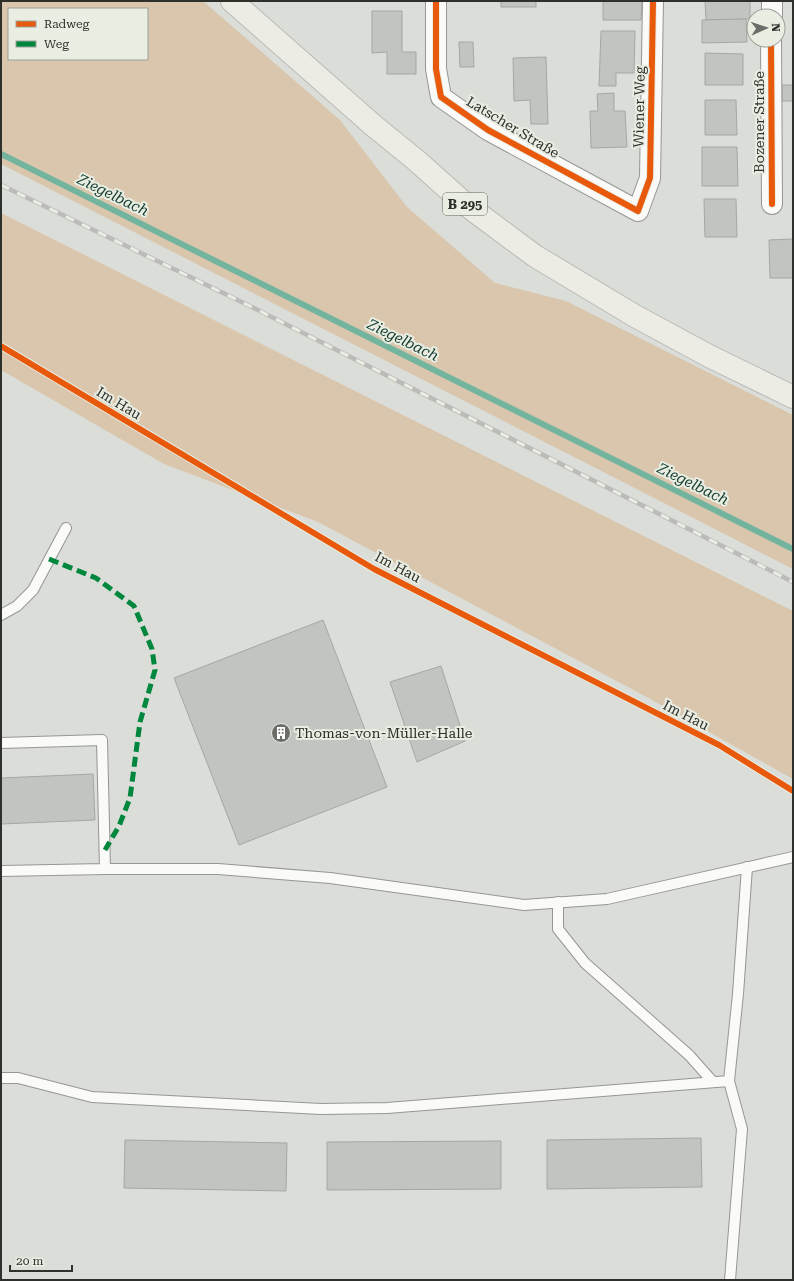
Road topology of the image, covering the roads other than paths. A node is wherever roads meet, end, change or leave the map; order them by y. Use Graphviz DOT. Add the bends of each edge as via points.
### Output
graph roads {
  1 [pos="232,1"];
  2 [pos="436,1"];
  3 [pos="653,1"];
  4 [pos="771,48"];
  5 [pos="772,204"];
  6 [pos="638,211"];
  7 [pos="793,397"];
  8 [pos="66,528"];
  9 [pos="1,615"];
  10 [pos="1,743"];
  11 [pos="793,857"];
  12 [pos="746,867"];
  13 [pos="105,869"];
  14 [pos="1,871"];
  15 [pos="558,902"];
  16 [pos="1,1078"];
  17 [pos="729,1081"];
  18 [pos="713,1082"];
  19 [pos="730,1280"];
  1 -- 7 [label="main road, B 295" via="465,204 535,256 635,316"];
  2 -- 6 [label="street, Latscher Straße" via="436,69 441,97 488,130"];
  3 -- 6 [label="street, Wiener Weg" via="650,178"];
  4 -- 5 [label="street, Bozener Straße"];
  8 -- 9 [label="lane" via="33,590 17,606"];
  10 -- 13 [label="lane" via="102,740"];
  11 -- 12 [label="lane"];
  12 -- 15 [label="lane" via="607,898"];
  12 -- 17 [label="lane" via="738,994"];
  13 -- 14 [label="lane"];
  13 -- 15 [label="lane" via="218,869 330,878 524,905"];
  15 -- 18 [label="lane" via="558,928 585,963 689,1055"];
  16 -- 18 [label="lane" via="18,1078 92,1097 322,1109 387,1108"];
  17 -- 18 [label="lane"];
  17 -- 19 [label="lane" via="742,1129"];
}
